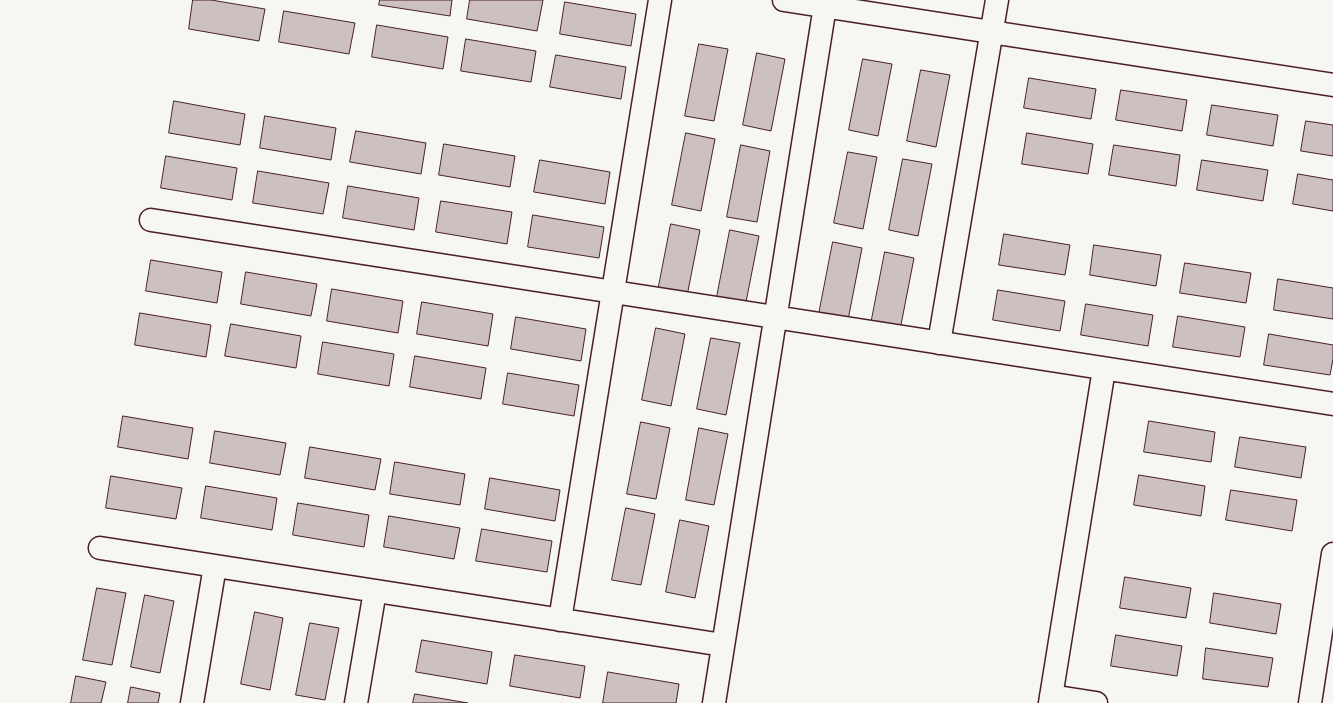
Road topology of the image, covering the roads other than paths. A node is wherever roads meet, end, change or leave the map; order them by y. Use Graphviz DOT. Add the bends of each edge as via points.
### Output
graph roads {
  1 [pos="660,0"];
  2 [pos="784,0"];
  3 [pos="997,0"];
  4 [pos="825,6"];
  5 [pos="992,32"];
  6 [pos="1333,85"];
  7 [pos="151,220"];
  8 [pos="613,292"];
  9 [pos="776,318"];
  10 [pos="939,343"];
  11 [pos="1104,368"];
  12 [pos="1333,404"];
  13 [pos="100,548"];
  14 [pos="1333,554"];
  15 [pos="215,566"];
  16 [pos="375,591"];
  17 [pos="560,620"];
  18 [pos="723,645"];
  19 [pos="1051,700"];
  20 [pos="192,703"];
  21 [pos="356,703"];
  22 [pos="714,703"];
  23 [pos="1096,703"];
  24 [pos="1310,703"];
  1 -- 8 [label="lane"];
  2 -- 4 [label="lane"];
  3 -- 5 [label="lane"];
  4 -- 5 [label="lane"];
  4 -- 9 [label="lane"];
  5 -- 6 [label="lane"];
  5 -- 10 [label="lane"];
  7 -- 8 [label="lane"];
  8 -- 9 [label="lane"];
  8 -- 17 [label="lane"];
  9 -- 10 [label="lane"];
  9 -- 18 [label="lane"];
  10 -- 11 [label="lane"];
  11 -- 12 [label="lane"];
  11 -- 19 [label="lane"];
  13 -- 15 [label="lane"];
  14 -- 24 [label="lane"];
  15 -- 16 [label="lane"];
  15 -- 20 [label="lane"];
  16 -- 17 [label="lane"];
  16 -- 21 [label="lane"];
  17 -- 18 [label="lane"];
  18 -- 22 [label="lane"];
  19 -- 23 [label="lane"];
}
